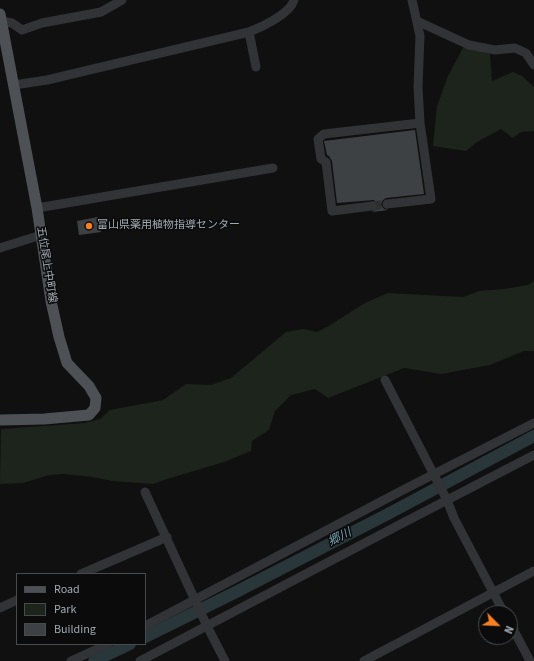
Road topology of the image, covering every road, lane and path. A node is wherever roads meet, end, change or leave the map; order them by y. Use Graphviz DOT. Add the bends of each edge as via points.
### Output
graph roads {
  1 [pos="122,0"];
  2 [pos="294,0"];
  3 [pos="412,0"];
  4 [pos="1,17"];
  5 [pos="417,21"];
  6 [pos="249,32"];
  7 [pos="534,65"];
  8 [pos="256,67"];
  9 [pos="14,85"];
  10 [pos="420,123"];
  11 [pos="273,168"];
  12 [pos="388,204"];
  13 [pos="372,206"];
  14 [pos="37,208"];
  15 [pos="41,235"];
  16 [pos="0,248"];
  17 [pos="385,380"];
  18 [pos="0,420"];
  19 [pos="534,423"];
  20 [pos="534,455"];
  21 [pos="434,474"];
  22 [pos="145,492"];
  23 [pos="448,500"];
  24 [pos="167,537"];
  25 [pos="534,571"];
  26 [pos="83,573"];
  27 [pos="494,593"];
  28 [pos="16,600"];
  29 [pos="195,600"];
  30 [pos="500,605"];
  31 [pos="0,608"];
  32 [pos="146,625"];
  33 [pos="207,626"];
  34 [pos="518,638"];
  35 [pos="106,645"];
  36 [pos="71,661"];
  37 [pos="140,661"];
  38 [pos="225,661"];
  39 [pos="364,661"];
  40 [pos="530,661"];
  1 -- 4 [label="street" via="101,12 22,30"];
  2 -- 6 [label="street" via="281,15 263,27"];
  3 -- 5 [label="street"];
  4 -- 9 [label="main road, 五位尾上中町線"];
  5 -- 7 [label="street" via="469,45 495,50 516,48 526,53"];
  5 -- 10 [label="street" via="420,36"];
  6 -- 8 [label="street"];
  6 -- 9 [label="street" via="47,80"];
  9 -- 14 [label="main road, 五位尾上中町線"];
  10 -- 12 [label="street" via="431,199"];
  10 -- 13 [label="street" via="324,134 318,139 321,159 326,162 332,211"];
  11 -- 14 [label="street"];
  14 -- 15 [label="main road, 五位尾上中町線"];
  15 -- 16 [label="street"];
  15 -- 18 [label="main road, 五位尾上中町線" via="51,301 67,363 89,386 96,398 95,408 89,415"];
  17 -- 21 [label="street"];
  19 -- 21 [label="street"];
  20 -- 23 [label="street"];
  21 -- 23 [label="street"];
  21 -- 29 [label="street"];
  22 -- 24 [label="street"];
  23 -- 27 [label="street" via="454,518"];
  23 -- 33 [label="street"];
  24 -- 26 [label="street"];
  24 -- 29 [label="street"];
  25 -- 27 [label="street"];
  27 -- 30 [label="street"];
  27 -- 39 [label="street"];
  28 -- 31 [label="street"];
  29 -- 32 [label="street"];
  29 -- 33 [label="street"];
  33 -- 37 [label="street"];
  33 -- 38 [label="street"];
  34 -- 40 [label="street"];
  35 -- 36 [label="street"];
}
